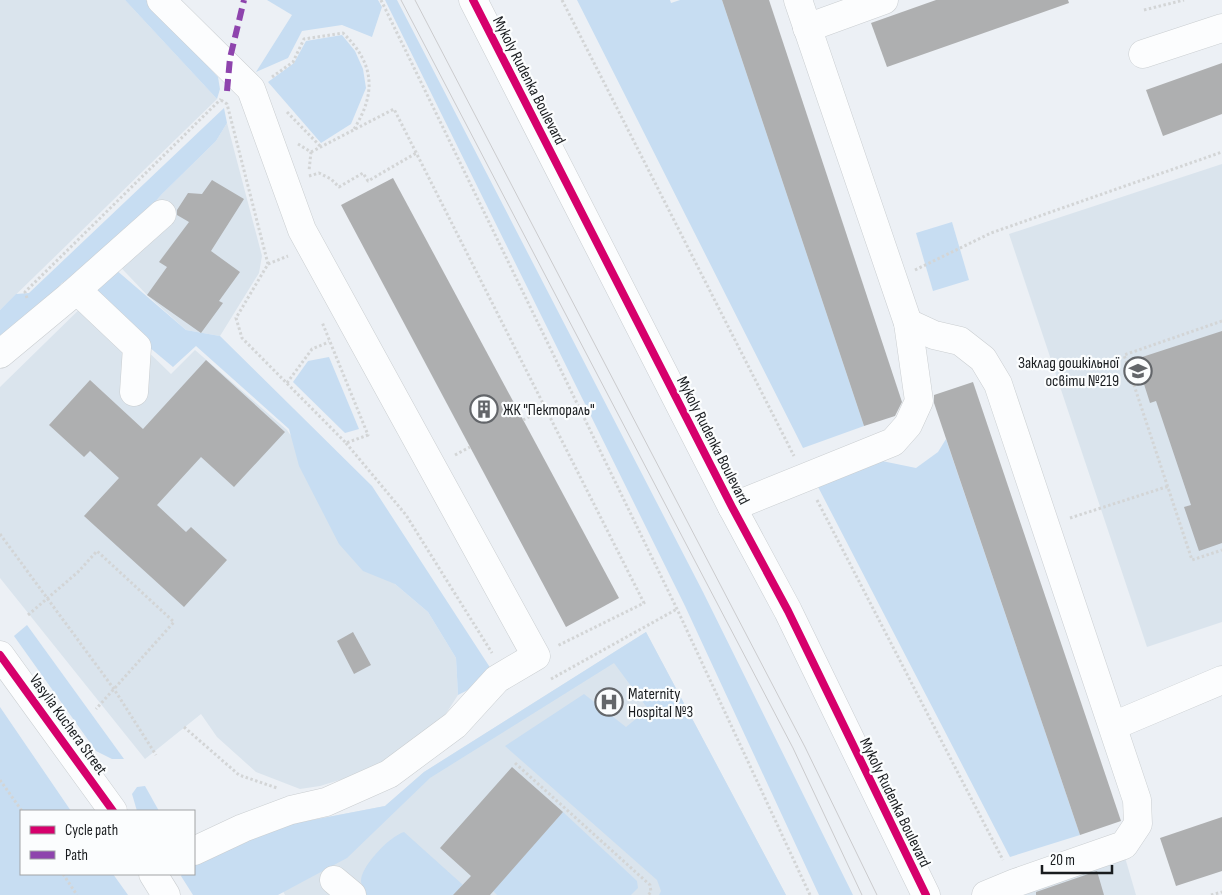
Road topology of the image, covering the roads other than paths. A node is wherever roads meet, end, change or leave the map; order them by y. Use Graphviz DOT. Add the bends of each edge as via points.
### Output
graph roads {
  1 [pos="162,0"];
  2 [pos="473,0"];
  3 [pos="884,0"];
  4 [pos="805,9"];
  5 [pos="1222,28"];
  6 [pos="1143,54"];
  7 [pos="162,214"];
  8 [pos="71,295"];
  9 [pos="908,323"];
  10 [pos="0,354"];
  11 [pos="134,392"];
  12 [pos="732,507"];
  13 [pos="0,655"];
  14 [pos="1222,680"];
  15 [pos="1112,726"];
  16 [pos="112,810"];
  17 [pos="195,850"];
  18 [pos="154,875"];
  19 [pos="166,895"];
  20 [pos="926,895"];
  21 [pos="986,895"];
  1 -- 17 [label="street" via="251,89 302,230 536,656 497,679 455,725 389,774 326,802 291,810"];
  2 -- 12 [label="street, Mykoly Rudenka Boulevard"];
  3 -- 4 [label="street"];
  4 -- 9 [label="street"];
  5 -- 6 [label="street"];
  7 -- 8 [label="street"];
  8 -- 10 [label="street"];
  8 -- 11 [label="street" via="80,293 137,347"];
  9 -- 12 [label="street" via="918,400 908,425 893,442"];
  9 -- 15 [label="street" via="934,335 960,341 983,360 998,384"];
  12 -- 20 [label="street, Mykoly Rudenka Boulevard" via="788,611"];
  13 -- 16 [label="street, Vasylia Kuchera Street"];
  14 -- 15 [label="street"];
  15 -- 21 [label="street" via="1137,800 1138,824 1124,845"];
  18 -- 19 [label="street"];
}
